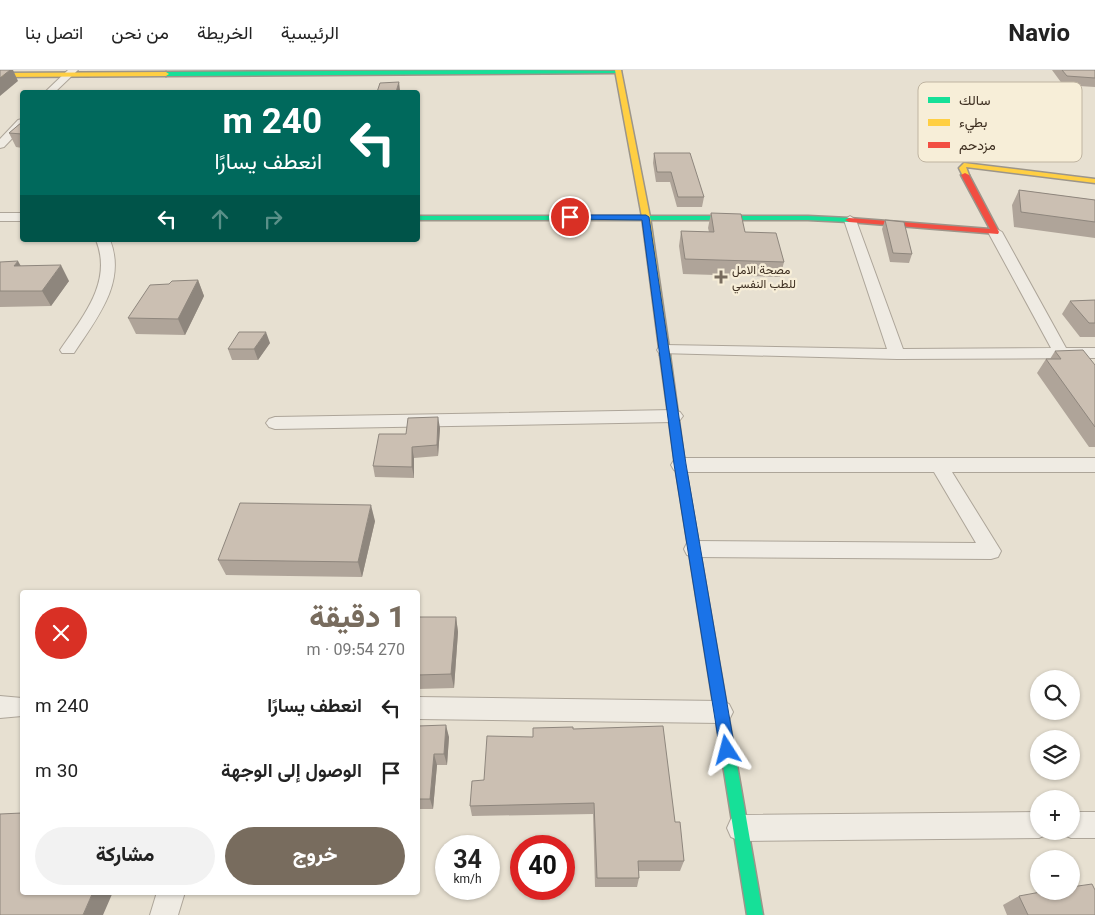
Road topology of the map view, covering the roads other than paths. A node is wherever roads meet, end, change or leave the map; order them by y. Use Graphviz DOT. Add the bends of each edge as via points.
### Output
graph roads {
  1 [pos="618,70"];
  2 [pos="71,72"];
  3 [pos="0,75"];
  4 [pos="52,90"];
  5 [pos="20,124"];
  6 [pos="0,145"];
  7 [pos="1095,181"];
  8 [pos="0,217"];
  9 [pos="20,217"];
  10 [pos="646,217"];
  11 [pos="420,218"];
  12 [pos="850,220"];
  13 [pos="995,232"];
  14 [pos="104,242"];
  15 [pos="68,350"];
  16 [pos="665,350"];
  17 [pos="1061,353"];
  18 [pos="1095,353"];
  19 [pos="897,354"];
  20 [pos="674,416"];
  21 [pos="275,423"];
  22 [pos="680,464"];
  23 [pos="939,465"];
  24 [pos="1095,465"];
  25 [pos="694,549"];
  26 [pos="420,708"];
  27 [pos="721,712"];
  28 [pos="1030,825"];
  29 [pos="1080,825"];
  30 [pos="1095,825"];
  31 [pos="740,828"];
  32 [pos="170,895"];
  33 [pos="164,915"];
  34 [pos="755,915"];
  1 -- 2 [label="street"];
  1 -- 10 [label="street"];
  2 -- 3 [label="street"];
  2 -- 4 [label="street"];
  5 -- 6 [label="street"];
  7 -- 13 [label="street" via="964,165 962,168"];
  8 -- 9 [label="street"];
  10 -- 11 [label="street"];
  10 -- 12 [label="street"];
  10 -- 16 [label="street"];
  12 -- 13 [label="street"];
  12 -- 19 [label="street"];
  13 -- 17 [label="street"];
  14 -- 15 [label="street" via="110,253 108,278 93,312"];
  16 -- 19 [label="street"];
  16 -- 20 [label="street"];
  17 -- 18 [label="street"];
  17 -- 19 [label="street"];
  20 -- 21 [label="street"];
  20 -- 22 [label="street"];
  22 -- 23 [label="street"];
  22 -- 25 [label="street"];
  23 -- 24 [label="street"];
  23 -- 25 [label="street" via="990,551"];
  25 -- 27 [label="street"];
  26 -- 27 [label="street"];
  27 -- 31 [label="street"];
  28 -- 31 [label="street"];
  29 -- 30 [label="street"];
  31 -- 34 [label="street"];
  32 -- 33 [label="street"];
}
